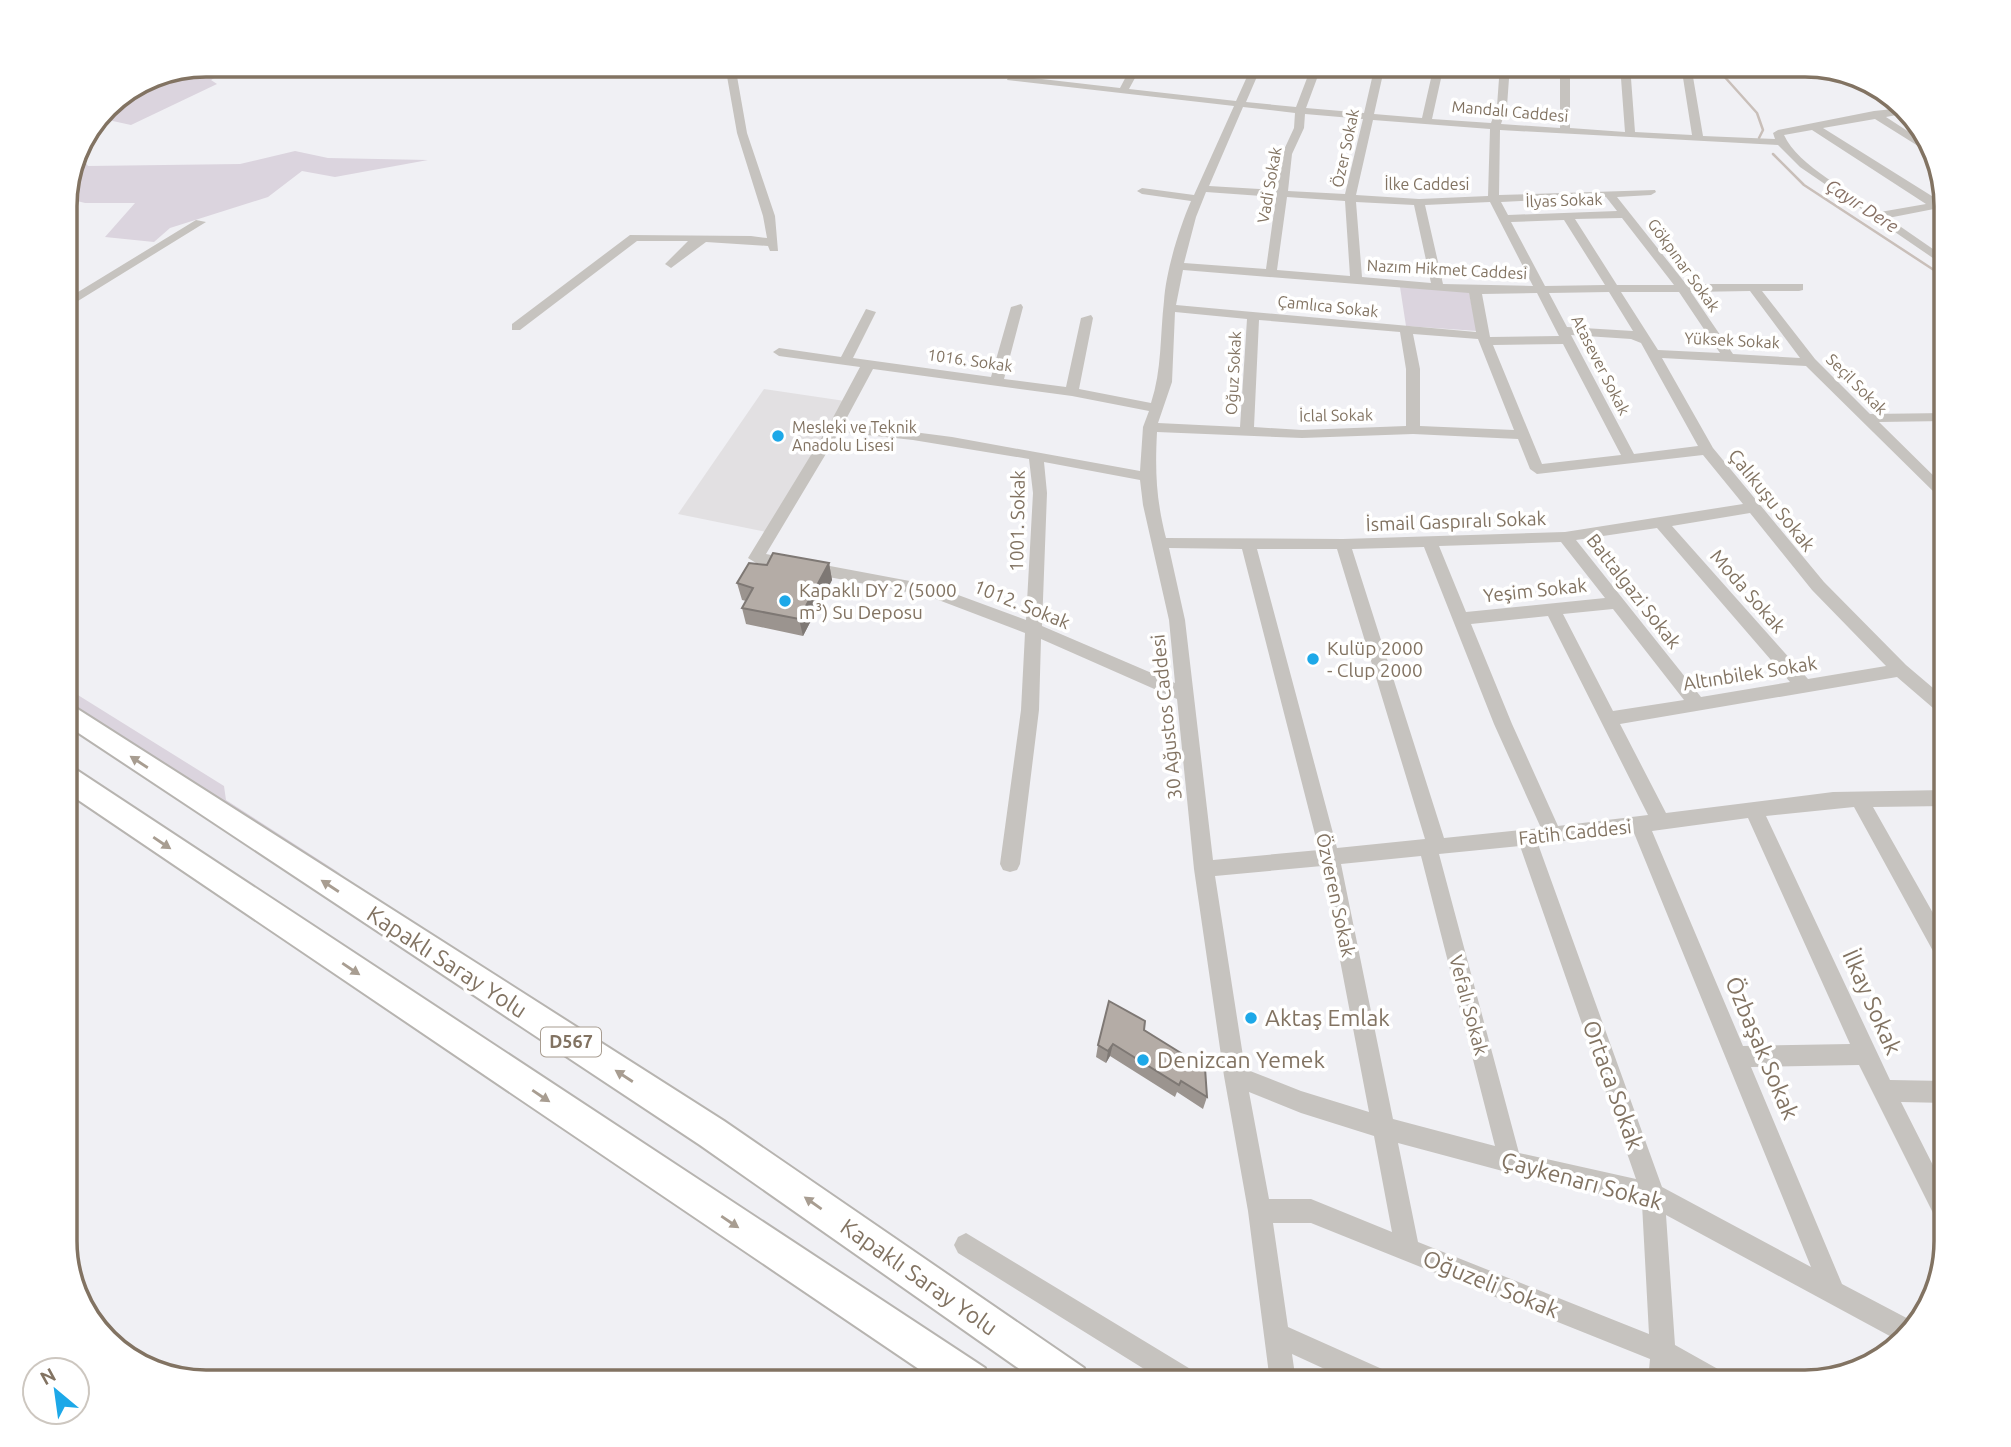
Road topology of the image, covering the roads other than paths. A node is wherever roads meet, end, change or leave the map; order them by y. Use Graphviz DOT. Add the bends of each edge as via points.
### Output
graph roads {
  1 [pos="732,77"];
  2 [pos="1011,77"];
  3 [pos="1130,77"];
  4 [pos="1251,77"];
  5 [pos="1312,77"];
  6 [pos="1377,77"];
  7 [pos="1436,77"];
  8 [pos="1504,77"];
  9 [pos="1565,77"];
  10 [pos="1626,77"];
  11 [pos="1688,77"];
  12 [pos="1123,90"];
  13 [pos="1240,103"];
  14 [pos="1300,110"];
  15 [pos="1893,112"];
  16 [pos="1874,114"];
  17 [pos="1368,115"];
  18 [pos="1427,119"];
  19 [pos="1494,126"];
  20 [pos="1813,126"];
  21 [pos="1565,131"];
  22 [pos="1630,135"];
  23 [pos="1779,138"];
  24 [pos="1698,139"];
  25 [pos="1917,142"];
  26 [pos="1142,191"];
  27 [pos="1282,192"];
  28 [pos="1651,192"];
  29 [pos="1200,194"];
  30 [pos="1609,194"];
  31 [pos="1350,198"];
  32 [pos="1493,198"];
  33 [pos="1934,201"];
  34 [pos="1419,202"];
  35 [pos="1934,208"];
  36 [pos="1626,214"];
  37 [pos="1567,216"];
  38 [pos="1878,216"];
  39 [pos="1504,219"];
  40 [pos="200,222"];
  41 [pos="702,239"];
  42 [pos="1934,255"];
  43 [pos="671,264"];
  44 [pos="1178,266"];
  45 [pos="1271,273"];
  46 [pos="1356,280"];
  47 [pos="1612,286"];
  48 [pos="1799,286"];
  49 [pos="1438,287"];
  50 [pos="1753,287"];
  51 [pos="1683,288"];
  52 [pos="1475,289"];
  53 [pos="1542,290"];
  54 [pos="77,298"];
  55 [pos="1017,307"];
  56 [pos="1171,308"];
  57 [pos="870,312"];
  58 [pos="1253,316"];
  59 [pos="1087,317"];
  60 [pos="516,327"];
  61 [pos="1406,330"];
  62 [pos="1566,335"];
  63 [pos="1483,338"];
  64 [pos="1649,347"];
  65 [pos="779,352"];
  66 [pos="1729,358"];
  67 [pos="846,360"];
  68 [pos="1810,362"];
  69 [pos="869,363"];
  70 [pos="996,382"];
  71 [pos="1072,392"];
  72 [pos="1156,408"];
  73 [pos="1934,417"];
  74 [pos="1866,418"];
  75 [pos="835,427"];
  76 [pos="1150,427"];
  77 [pos="1413,429"];
  78 [pos="1247,432"];
  79 [pos="1523,435"];
  80 [pos="1707,450"];
  81 [pos="1037,457"];
  82 [pos="1629,457"];
  83 [pos="1147,477"];
  84 [pos="1934,484"];
  85 [pos="1752,508"];
  86 [pos="1661,523"];
  87 [pos="1565,537"];
  88 [pos="1248,542"];
  89 [pos="1430,542"];
  90 [pos="1159,543"];
  91 [pos="1343,544"];
  92 [pos="1615,603"];
  93 [pos="1552,610"];
  94 [pos="1459,619"];
  95 [pos="1033,629"];
  96 [pos="1900,670"];
  97 [pos="1804,686"];
  98 [pos="1183,694"];
  99 [pos="1934,699"];
  100 [pos="1696,703"];
  101 [pos="77,719"];
  102 [pos="1608,719"];
  103 [pos="77,785"];
  104 [pos="1858,798"];
  105 [pos="1934,798"];
  106 [pos="1754,808"];
  107 [pos="1651,823"];
  108 [pos="1553,835"];
  109 [pos="1526,837"];
  110 [pos="1432,848"];
  111 [pos="1330,856"];
  112 [pos="1010,864"];
  113 [pos="1204,869"];
  114 [pos="1934,934"];
  115 [pos="1865,1054"];
  116 [pos="1739,1057"];
  117 [pos="1235,1076"];
  118 [pos="1884,1091"];
  119 [pos="1934,1092"];
  120 [pos="1382,1127"];
  121 [pos="1510,1162"];
  122 [pos="1934,1191"];
  123 [pos="1653,1195"];
  124 [pos="1260,1211"];
  125 [pos="966,1245"];
  126 [pos="1408,1251"];
  127 [pos="1834,1293"];
  128 [pos="1899,1328"];
  129 [pos="1275,1334"];
  130 [pos="1662,1352"];
  131 [pos="953,1370"];
  132 [pos="1053,1370"];
  133 [pos="1169,1370"];
  134 [pos="1281,1370"];
  135 [pos="1355,1370"];
  136 [pos="1661,1370"];
  137 [pos="1694,1370"];
  1 -- 41 [label="street" via="742,133 769,216 773,246 751,239"];
  2 -- 12 [label="street, Mandalı Caddesi"];
  3 -- 12 [label="street"];
  4 -- 13 [label="street, 30 Ağustos Caddesi"];
  5 -- 14 [label="street, Vadi Sokak"];
  6 -- 17 [label="street, Özer Sokak"];
  7 -- 18 [label="street"];
  8 -- 19 [label="street" via="1502,106"];
  9 -- 21 [label="street"];
  10 -- 22 [label="street"];
  11 -- 24 [label="street"];
  12 -- 13 [label="street, Mandalı Caddesi"];
  13 -- 14 [label="street, Mandalı Caddesi"];
  13 -- 29 [label="street, 30 Ağustos Caddesi"];
  14 -- 17 [label="street, Mandalı Caddesi"];
  14 -- 27 [label="street, Vadi Sokak"];
  15 -- 16 [label="street, Mandalı Caddesi"];
  16 -- 20 [label="street, Mandalı Caddesi"];
  16 -- 25 [label="street"];
  17 -- 18 [label="street, Mandalı Caddesi"];
  17 -- 31 [label="street, Özer Sokak"];
  18 -- 19 [label="street, Mandalı Caddesi"];
  19 -- 21 [label="street, Mandalı Caddesi"];
  19 -- 32 [label="street"];
  20 -- 23 [label="street, Mandalı Caddesi"];
  20 -- 33 [label="street"];
  21 -- 22 [label="street, Mandalı Caddesi"];
  22 -- 24 [label="street, Mandalı Caddesi"];
  23 -- 24 [label="street, Mandalı Caddesi"];
  23 -- 38 [label="street" via="1804,165"];
  26 -- 29 [label="street, İlke Caddesi"];
  27 -- 29 [label="street, İlke Caddesi"];
  27 -- 31 [label="street, İlke Caddesi"];
  27 -- 45 [label="street, Vadi Sokak"];
  28 -- 30 [label="street, İlke Caddesi"];
  29 -- 44 [label="street, 30 Ağustos Caddesi"];
  30 -- 32 [label="street, İlke Caddesi"];
  30 -- 36 [label="street, Gökpınar Sokak"];
  31 -- 34 [label="street, İlke Caddesi"];
  31 -- 46 [label="street, Özer Sokak"];
  32 -- 34 [label="street, İlke Caddesi"];
  32 -- 39 [label="street, Atasever Sokak"];
  34 -- 49 [label="street"];
  35 -- 38 [label="street"];
  36 -- 37 [label="street, İlyas Sokak"];
  36 -- 51 [label="street, Gökpınar Sokak"];
  37 -- 39 [label="street, İlyas Sokak"];
  37 -- 47 [label="street, Çalıkuşu Sokak"];
  38 -- 42 [label="street"];
  39 -- 53 [label="street, Atasever Sokak"];
  40 -- 54 [label="street"];
  41 -- 43 [label="street"];
  41 -- 60 [label="street" via="627,240"];
  44 -- 45 [label="street, Nazım Hikmet Caddesi"];
  44 -- 56 [label="street, 30 Ağustos Caddesi"];
  45 -- 46 [label="street, Nazım Hikmet Caddesi"];
  46 -- 49 [label="street, Nazım Hikmet Caddesi"];
  47 -- 51 [label="street, Nazım Hikmet Caddesi"];
  47 -- 53 [label="street, Nazım Hikmet Caddesi"];
  47 -- 64 [label="street, Çalıkuşu Sokak"];
  48 -- 50 [label="street, Nazım Hikmet Caddesi"];
  49 -- 52 [label="street, Nazım Hikmet Caddesi"];
  50 -- 51 [label="street, Nazım Hikmet Caddesi"];
  50 -- 68 [label="street, Seçil Sokak"];
  51 -- 66 [label="street, Gökpınar Sokak"];
  52 -- 53 [label="street, Nazım Hikmet Caddesi"];
  52 -- 63 [label="street"];
  53 -- 62 [label="street, Atasever Sokak"];
  55 -- 70 [label="street"];
  56 -- 58 [label="street, Çamlıca Sokak"];
  56 -- 72 [label="street, 30 Ağustos Caddesi" via="1166,382"];
  57 -- 67 [label="street"];
  58 -- 61 [label="street, Çamlıca Sokak"];
  58 -- 78 [label="street, Oğuz Sokak"];
  59 -- 71 [label="street"];
  61 -- 63 [label="street, Çamlıca Sokak"];
  61 -- 77 [label="street" via="1414,386"];
  62 -- 63 [label="street, Çamlıca Sokak"];
  62 -- 64 [label="street, Yüksek Sokak" via="1634,335"];
  62 -- 82 [label="street, Atasever Sokak"];
  63 -- 79 [label="street"];
  64 -- 66 [label="street, Yüksek Sokak"];
  64 -- 80 [label="street, Çalıkuşu Sokak"];
  65 -- 67 [label="street, 1016. Sokak"];
  66 -- 68 [label="street, Yüksek Sokak"];
  67 -- 69 [label="street, 1016. Sokak"];
  68 -- 74 [label="street, Seçil Sokak"];
  69 -- 70 [label="street, 1016. Sokak"];
  69 -- 75 [label="street"];
  70 -- 71 [label="street, 1016. Sokak"];
  71 -- 72 [label="street, 1016. Sokak"];
  72 -- 76 [label="street, 30 Ağustos Caddesi"];
  73 -- 74 [label="street"];
  74 -- 84 [label="street, Seçil Sokak"];
  75 -- 81 [label="street" via="905,433"];
  75 -- 95 [label="street, 1012. Sokak" via="755,558 931,591"];
  76 -- 78 [label="street, İclal Sokak"];
  76 -- 83 [label="street, 30 Ağustos Caddesi"];
  77 -- 78 [label="street, İclal Sokak"];
  77 -- 79 [label="street, İclal Sokak"];
  79 -- 82 [label="street" via="1537,469"];
  80 -- 82 [label="street"];
  80 -- 85 [label="street, Çalıkuşu Sokak"];
  81 -- 83 [label="street"];
  81 -- 95 [label="street, 1001. Sokak" via="1040,493"];
  83 -- 90 [label="street, 30 Ağustos Caddesi"];
  85 -- 86 [label="street, İsmail Gaspıralı Sokak"];
  85 -- 96 [label="street, Çalıkuşu Sokak" via="1818,586"];
  86 -- 87 [label="street, İsmail Gaspıralı Sokak"];
  86 -- 97 [label="street, Moda Sokak"];
  87 -- 89 [label="street, İsmail Gaspıralı Sokak"];
  87 -- 92 [label="street, Battalgazi Sokak"];
  88 -- 90 [label="street, İsmail Gaspıralı Sokak"];
  88 -- 91 [label="street, İsmail Gaspıralı Sokak"];
  88 -- 111 [label="street, Özveren Sokak"];
  89 -- 91 [label="street, İsmail Gaspıralı Sokak"];
  89 -- 94 [label="street"];
  90 -- 98 [label="street, 30 Ağustos Caddesi" via="1177,620"];
  91 -- 110 [label="street, Vefalı Sokak"];
  92 -- 93 [label="street, Yeşim Sokak"];
  92 -- 100 [label="street, Battalgazi Sokak"];
  93 -- 94 [label="street, Yeşim Sokak"];
  93 -- 102 [label="street, Özbaşak Sokak"];
  94 -- 108 [label="street"];
  95 -- 98 [label="street, 1012. Sokak"];
  95 -- 112 [label="street, 1001. Sokak" via="1030,710"];
  96 -- 97 [label="street, Altınbilek Sokak"];
  96 -- 99 [label="street, Çalıkuşu Sokak"];
  97 -- 100 [label="street, Altınbilek Sokak"];
  98 -- 113 [label="street, 30 Ağustos Caddesi"];
  100 -- 102 [label="street, Altınbilek Sokak"];
  132 -- 101 [label="highway, Kapaklı Saray Yolu / D567, one-way" via="712,1133"];
  102 -- 107 [label="street, Özbaşak Sokak"];
  103 -- 131 [label="highway, one-way"];
  104 -- 105 [label="street, Fatih Caddesi"];
  104 -- 106 [label="street, Fatih Caddesi"];
  104 -- 114 [label="street"];
  106 -- 107 [label="street, Fatih Caddesi"];
  106 -- 115 [label="street, İlkay Sokak"];
  107 -- 108 [label="street, Fatih Caddesi"];
  107 -- 116 [label="street, Özbaşak Sokak"];
  108 -- 109 [label="street, Fatih Caddesi"];
  109 -- 110 [label="street, Fatih Caddesi"];
  109 -- 123 [label="street, Ortaca Sokak"];
  110 -- 111 [label="street, Fatih Caddesi"];
  110 -- 121 [label="street, Vefalı Sokak"];
  111 -- 113 [label="street, Fatih Caddesi"];
  111 -- 120 [label="street, Özveren Sokak"];
  113 -- 117 [label="street, 30 Ağustos Caddesi"];
  115 -- 116 [label="street"];
  115 -- 118 [label="street, İlkay Sokak"];
  116 -- 127 [label="street, Özbaşak Sokak"];
  117 -- 120 [label="street, Çaykenarı Sokak"];
  117 -- 124 [label="street, 30 Ağustos Caddesi"];
  118 -- 119 [label="street"];
  118 -- 122 [label="street, İlkay Sokak"];
  120 -- 121 [label="street, Çaykenarı Sokak"];
  120 -- 126 [label="street, Özveren Sokak"];
  121 -- 123 [label="street, Çaykenarı Sokak"];
  123 -- 127 [label="street, Çaykenarı Sokak"];
  123 -- 130 [label="street, Ortaca Sokak"];
  124 -- 126 [label="street, Oğuzeli Sokak" via="1311,1211"];
  124 -- 129 [label="street, 30 Ağustos Caddesi"];
  125 -- 133 [label="street"];
  126 -- 130 [label="street, Oğuzeli Sokak"];
  127 -- 128 [label="street, Çaykenarı Sokak"];
  129 -- 134 [label="street, 30 Ağustos Caddesi"];
  129 -- 135 [label="street"];
  130 -- 136 [label="street, Ortaca Sokak"];
  130 -- 137 [label="street, Oğuzeli Sokak"];
}
